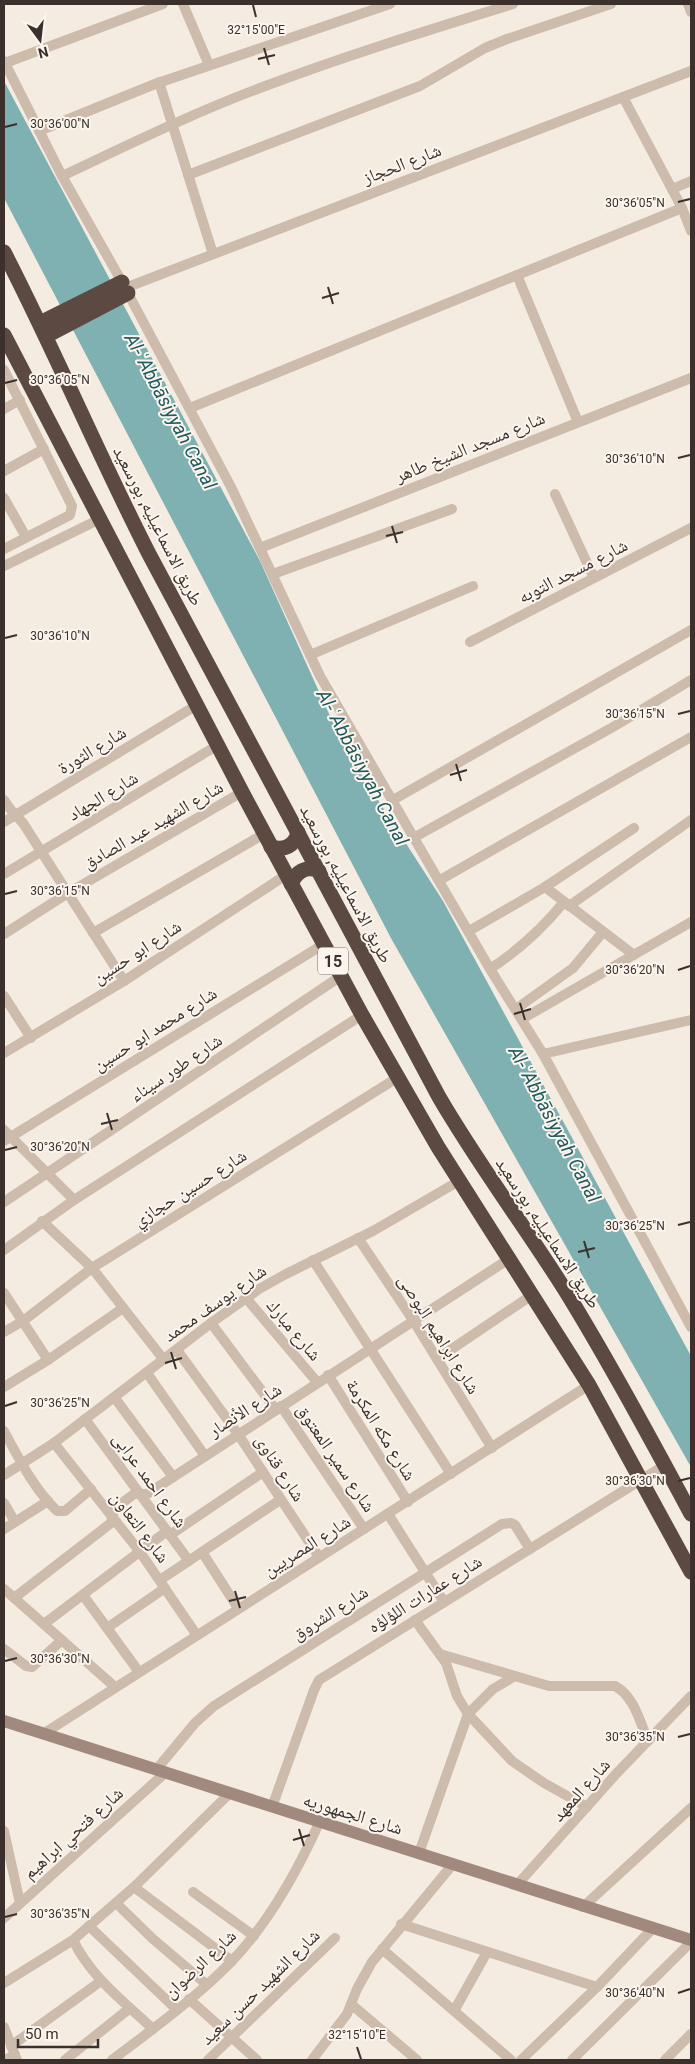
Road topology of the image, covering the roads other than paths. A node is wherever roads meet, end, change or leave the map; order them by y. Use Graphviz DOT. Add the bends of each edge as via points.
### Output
graph roads {
  1 [pos="163,4"];
  2 [pos="183,4"];
  3 [pos="390,4"];
  4 [pos="513,4"];
  5 [pos="611,4"];
  6 [pos="688,4"];
  7 [pos="691,12"];
  8 [pos="4,62"];
  9 [pos="209,65"];
  10 [pos="691,71"];
  11 [pos="159,82"];
  12 [pos="623,97"];
  13 [pos="172,125"];
  14 [pos="39,131"];
  15 [pos="188,175"];
  16 [pos="62,176"];
  17 [pos="691,181"];
  18 [pos="672,189"];
  19 [pos="682,208"];
  20 [pos="691,230"];
  21 [pos="4,252"];
  22 [pos="214,254"];
  23 [pos="517,275"];
  24 [pos="123,288"];
  25 [pos="43,330"];
  26 [pos="4,334"];
  27 [pos="4,370"];
  28 [pos="691,378"];
  29 [pos="20,400"];
  30 [pos="190,408"];
  31 [pos="4,409"];
  32 [pos="578,422"];
  33 [pos="44,449"];
  34 [pos="4,471"];
  35 [pos="555,494"];
  36 [pos="4,498"];
  37 [pos="452,509"];
  38 [pos="100,519"];
  39 [pos="691,528"];
  40 [pos="26,537"];
  41 [pos="260,548"];
  42 [pos="4,549"];
  43 [pos="4,566"];
  44 [pos="273,574"];
  45 [pos="594,578"];
  46 [pos="474,586"];
  47 [pos="691,630"];
  48 [pos="470,642"];
  49 [pos="310,655"];
  50 [pos="691,680"];
  51 [pos="196,705"];
  52 [pos="691,737"];
  53 [pos="218,745"];
  54 [pos="242,792"];
  55 [pos="4,800"];
  56 [pos="393,800"];
  57 [pos="16,815"];
  58 [pos="691,820"];
  59 [pos="4,822"];
  60 [pos="634,828"];
  61 [pos="298,832"];
  62 [pos="415,837"];
  63 [pos="268,840"];
  64 [pos="42,852"];
  65 [pos="319,871"];
  66 [pos="4,874"];
  67 [pos="289,880"];
  68 [pos="440,880"];
  69 [pos="546,887"];
  70 [pos="68,893"];
  71 [pos="567,904"];
  72 [pos="691,922"];
  73 [pos="469,931"];
  74 [pos="603,932"];
  75 [pos="93,933"];
  76 [pos="4,934"];
  77 [pos="324,944"];
  78 [pos="634,955"];
  79 [pos="490,969"];
  80 [pos="341,976"];
  81 [pos="124,981"];
  82 [pos="4,996"];
  83 [pos="516,1009"];
  84 [pos="362,1015"];
  85 [pos="522,1019"];
  86 [pos="691,1020"];
  87 [pos="31,1038"];
  88 [pos="4,1053"];
  89 [pos="543,1054"];
  90 [pos="397,1078"];
  91 [pos="6,1136"];
  92 [pos="48,1174"];
  93 [pos="459,1181"];
  94 [pos="74,1200"];
  95 [pos="4,1202"];
  96 [pos="42,1221"];
  97 [pos="358,1238"];
  98 [pos="4,1250"];
  99 [pos="509,1259"];
  100 [pos="313,1260"];
  101 [pos="92,1268"];
  102 [pos="4,1294"];
  103 [pos="532,1296"];
  104 [pos="246,1298"];
  105 [pos="123,1308"];
  106 [pos="413,1320"];
  107 [pos="690,1320"];
  108 [pos="23,1321"];
  109 [pos="212,1323"];
  110 [pos="4,1332"];
  111 [pos="370,1348"];
  112 [pos="177,1350"];
  113 [pos="437,1359"];
  114 [pos="48,1360"];
  115 [pos="164,1360"];
  116 [pos="147,1373"];
  117 [pos="328,1375"];
  118 [pos="317,1382"];
  119 [pos="589,1385"];
  120 [pos="4,1387"];
  121 [pos="114,1398"];
  122 [pos="279,1408"];
  123 [pos="85,1419"];
  124 [pos="4,1431"];
  125 [pos="238,1434"];
  126 [pos="54,1443"];
  127 [pos="492,1448"];
  128 [pos="205,1456"];
  129 [pos="22,1465"];
  130 [pos="665,1465"];
  131 [pos="263,1472"];
  132 [pos="451,1474"];
  133 [pos="4,1475"];
  134 [pos="173,1477"];
  135 [pos="642,1479"];
  136 [pos="91,1489"];
  137 [pos="140,1495"];
  138 [pos="280,1500"];
  139 [pos="48,1502"];
  140 [pos="408,1502"];
  141 [pos="4,1503"];
  142 [pos="388,1514"];
  143 [pos="691,1514"];
  144 [pos="112,1516"];
  145 [pos="16,1522"];
  146 [pos="4,1529"];
  147 [pos="364,1529"];
  148 [pos="168,1533"];
  149 [pos="530,1549"];
  150 [pos="140,1552"];
  151 [pos="202,1552"];
  152 [pos="319,1557"];
  153 [pos="189,1561"];
  154 [pos="426,1572"];
  155 [pos="691,1572"];
  156 [pos="163,1584"];
  157 [pos="4,1589"];
  158 [pos="83,1595"];
  159 [pos="14,1598"];
  160 [pos="444,1602"];
  161 [pos="238,1608"];
  162 [pos="415,1620"];
  163 [pos="44,1624"];
  164 [pos="107,1628"];
  165 [pos="196,1634"];
  166 [pos="62,1640"];
  167 [pos="4,1649"];
  168 [pos="440,1654"];
  169 [pos="139,1672"];
  170 [pos="515,1676"];
  171 [pos="115,1687"];
  172 [pos="691,1696"];
  173 [pos="468,1714"];
  174 [pos="4,1721"];
  175 [pos="43,1734"];
  176 [pos="648,1741"];
  177 [pos="161,1772"];
  178 [pos="229,1794"];
  179 [pos="272,1807"];
  180 [pos="587,1807"];
  181 [pos="691,1808"];
  182 [pos="319,1823"];
  183 [pos="4,1831"];
  184 [pos="419,1853"];
  185 [pos="453,1864"];
  186 [pos="517,1885"];
  187 [pos="134,1887"];
  188 [pos="193,1892"];
  189 [pos="20,1903"];
  190 [pos="116,1903"];
  191 [pos="583,1908"];
  192 [pos="4,1918"];
  193 [pos="402,1924"];
  194 [pos="89,1926"];
  195 [pos="653,1928"];
  196 [pos="254,1936"];
  197 [pos="335,1938"];
  198 [pos="73,1940"];
  199 [pos="691,1941"];
  200 [pos="382,1949"];
  201 [pos="487,1952"];
  202 [pos="232,1961"];
  203 [pos="101,1981"];
  204 [pos="4,1983"];
  205 [pos="206,1984"];
  206 [pos="597,1988"];
  207 [pos="189,1998"];
  208 [pos="351,2004"];
  209 [pos="130,2008"];
  210 [pos="176,2010"];
  211 [pos="454,2011"];
  212 [pos="4,2027"];
  213 [pos="152,2029"];
  214 [pos="691,2034"];
  215 [pos="233,2038"];
  216 [pos="14,2054"];
  217 [pos="316,2059"];
  218 [pos="5,2060"];
  219 [pos="65,2060"];
  220 [pos="112,2060"];
  221 [pos="208,2060"];
  222 [pos="257,2060"];
  223 [pos="417,2060"];
  224 [pos="511,2060"];
  225 [pos="521,2060"];
  226 [pos="572,2060"];
  227 [pos="665,2060"];
  1 -- 8 [label="street"];
  2 -- 9 [label="street"];
  3 -- 9 [label="street"];
  4 -- 13 [label="street" via="259,88"];
  5 -- 15 [label="street" via="507,39 485,48 420,86"];
  6 -- 7 [label="street"];
  8 -- 14 [label="street"];
  9 -- 11 [label="street"];
  10 -- 12 [label="street, شارع الحجاز"];
  11 -- 13 [label="street"];
  11 -- 14 [label="street"];
  12 -- 18 [label="street"];
  12 -- 22 [label="street, شارع الحجاز"];
  13 -- 15 [label="street"];
  13 -- 16 [label="street"];
  14 -- 16 [label="street"];
  15 -- 22 [label="street"];
  16 -- 24 [label="street"];
  17 -- 18 [label="street"];
  18 -- 19 [label="street"];
  19 -- 20 [label="street"];
  19 -- 23 [label="street"];
  21 -- 25 [label="highway, طريق الاسماعيليه, بورسعيد"];
  22 -- 24 [label="street, شارع الحجاز"];
  23 -- 30 [label="street"];
  23 -- 32 [label="street"];
  24 -- 25 [label="highway"];
  24 -- 30 [label="street"];
  25 -- 61 [label="highway, طريق الاسماعيليه, بورسعيد" via="140,536"];
  26 -- 38 [label="highway, 15"];
  27 -- 29 [label="street"];
  28 -- 32 [label="street, شارع مسجد الشيخ طاهر"];
  29 -- 31 [label="street"];
  29 -- 33 [label="street"];
  30 -- 41 [label="street"];
  32 -- 41 [label="street, شارع مسجد الشيخ طاهر"];
  33 -- 34 [label="street"];
  33 -- 40 [label="street" via="72,511"];
  35 -- 45 [label="street"];
  36 -- 40 [label="street"];
  37 -- 44 [label="street"];
  38 -- 43 [label="street"];
  38 -- 51 [label="highway, 15"];
  39 -- 45 [label="street, شارع مسجد التوبه"];
  40 -- 42 [label="street"];
  41 -- 44 [label="street"];
  44 -- 49 [label="street"];
  45 -- 48 [label="street, شارع مسجد التوبه"];
  46 -- 49 [label="street"];
  47 -- 56 [label="street"];
  49 -- 56 [label="street"];
  50 -- 62 [label="street"];
  51 -- 53 [label="highway, 15"];
  51 -- 57 [label="street, شارع الثورة"];
  52 -- 68 [label="street"];
  53 -- 54 [label="highway, 15"];
  53 -- 64 [label="street, شارع الجهاد"];
  54 -- 63 [label="highway, 15"];
  54 -- 70 [label="street, شارع الشهيد عبد الصادق"];
  55 -- 57 [label="street"];
  56 -- 62 [label="street"];
  57 -- 59 [label="street, شارع الثورة"];
  57 -- 64 [label="street"];
  58 -- 71 [label="street"];
  60 -- 69 [label="street"];
  61 -- 63 [label="highway" via="290,845 281,849"];
  61 -- 65 [label="highway, طريق الاسماعيليه, بورسعيد"];
  62 -- 68 [label="street"];
  63 -- 67 [label="highway, 15"];
  63 -- 75 [label="street"];
  64 -- 66 [label="street, شارع الجهاد"];
  64 -- 70 [label="street"];
  65 -- 67 [label="highway" via="304,869"];
  65 -- 130 [label="highway, طريق الاسماعيليه, بورسعيد" via="439,1097 480,1165 564,1289"];
  67 -- 77 [label="highway, 15"];
  67 -- 81 [label="street, شارع ابو حسين"];
  68 -- 73 [label="street"];
  69 -- 71 [label="street"];
  69 -- 73 [label="street"];
  70 -- 75 [label="street"];
  70 -- 76 [label="street, شارع الشهيد عبد الصادق"];
  71 -- 74 [label="street"];
  71 -- 79 [label="street" via="528,941"];
  72 -- 78 [label="street"];
  73 -- 79 [label="street"];
  74 -- 78 [label="street"];
  74 -- 83 [label="street" via="573,968"];
  75 -- 81 [label="street"];
  77 -- 80 [label="highway, 15"];
  77 -- 91 [label="street, شارع محمد ابو حسين"];
  78 -- 85 [label="street"];
  79 -- 83 [label="street"];
  80 -- 84 [label="highway, 15"];
  80 -- 92 [label="street, شارع طور سيناء"];
  81 -- 87 [label="street, شارع ابو حسين"];
  82 -- 87 [label="street"];
  83 -- 85 [label="street"];
  84 -- 90 [label="highway, 15"];
  84 -- 94 [label="street"];
  85 -- 89 [label="street"];
  86 -- 89 [label="street"];
  87 -- 88 [label="street, شارع ابو حسين"];
  89 -- 107 [label="street"];
  90 -- 93 [label="highway, 15"];
  90 -- 101 [label="street, شارع حسين حجازي"];
  91 -- 92 [label="street"];
  92 -- 94 [label="street"];
  92 -- 95 [label="street, شارع طور سيناء"];
  93 -- 97 [label="street, شارع يوسف محمد"];
  93 -- 99 [label="highway, 15"];
  94 -- 96 [label="street"];
  96 -- 98 [label="street"];
  96 -- 101 [label="street"];
  97 -- 100 [label="street, شارع يوسف محمد"];
  97 -- 106 [label="street, شارع ابراهيم البوصى"];
  99 -- 103 [label="highway, 15"];
  99 -- 106 [label="street, شارع الأنصار"];
  100 -- 104 [label="street, شارع يوسف محمد"];
  100 -- 111 [label="street"];
  101 -- 105 [label="street"];
  101 -- 108 [label="street, شارع حسين حجازي"];
  102 -- 108 [label="street"];
  103 -- 113 [label="street"];
  103 -- 119 [label="highway, 15"];
  104 -- 109 [label="street, شارع يوسف محمد"];
  104 -- 118 [label="street, شارع مبارك"];
  105 -- 114 [label="street"];
  105 -- 115 [label="street"];
  106 -- 111 [label="street, شارع الأنصار"];
  106 -- 113 [label="street, شارع ابراهيم البوصى"];
  108 -- 110 [label="street, شارع حسين حجازي"];
  108 -- 114 [label="street"];
  109 -- 112 [label="street, شارع يوسف محمد"];
  109 -- 122 [label="street, شارع سمير المعتوق"];
  111 -- 117 [label="street, شارع الأنصار"];
  111 -- 132 [label="street"];
  112 -- 115 [label="street, شارع يوسف محمد"];
  112 -- 125 [label="street, شارع قناوى"];
  113 -- 127 [label="street, شارع ابراهيم البوصى"];
  114 -- 120 [label="street"];
  115 -- 116 [label="street, شارع يوسف محمد"];
  116 -- 121 [label="street, شارع يوسف محمد"];
  116 -- 128 [label="street"];
  117 -- 118 [label="street, شارع الأنصار"];
  117 -- 140 [label="street, شارع مكه المكرمة"];
  118 -- 122 [label="street, شارع الأنصار"];
  119 -- 127 [label="street, شارع المصريين"];
  119 -- 135 [label="highway, 15"];
  121 -- 123 [label="street, شارع يوسف محمد"];
  121 -- 134 [label="street"];
  122 -- 125 [label="street, شارع الأنصار"];
  122 -- 147 [label="street, شارع سمير المعتوق"];
  123 -- 126 [label="street, شارع يوسف محمد"];
  123 -- 137 [label="street, شارع احمد عرابى"];
  124 -- 129 [label="street"];
  125 -- 128 [label="street, شارع الأنصار"];
  125 -- 131 [label="street, شارع قناوى"];
  126 -- 129 [label="street, شارع يوسف محمد"];
  126 -- 136 [label="street, شارع التعاون"];
  127 -- 132 [label="street, شارع المصريين"];
  128 -- 134 [label="street, شارع الأنصار"];
  129 -- 133 [label="street, شارع يوسف محمد"];
  129 -- 139 [label="street"];
  130 -- 135 [label="street, شارع عمارات اللؤلؤه"];
  130 -- 143 [label="highway, طريق الاسماعيليه, بورسعيد"];
  131 -- 138 [label="street, شارع قناوى"];
  131 -- 148 [label="street"];
  132 -- 140 [label="street, شارع المصريين"];
  134 -- 137 [label="street, شارع الأنصار"];
  135 -- 149 [label="street, شارع عمارات اللؤلؤه"];
  135 -- 155 [label="highway, 15"];
  136 -- 139 [label="street" via="62,1512"];
  136 -- 144 [label="street, شارع التعاون"];
  137 -- 144 [label="street, شارع الأنصار" via="134,1494 114,1509"];
  137 -- 148 [label="street, شارع احمد عرابى"];
  138 -- 151 [label="street"];
  138 -- 152 [label="street, شارع قناوى"];
  139 -- 145 [label="street"];
  140 -- 142 [label="street, شارع المصريين"];
  141 -- 145 [label="street"];
  142 -- 147 [label="street, شارع المصريين"];
  142 -- 154 [label="street"];
  144 -- 150 [label="street, شارع التعاون"];
  144 -- 159 [label="street, شارع الأنصار" via="111,1523"];
  145 -- 146 [label="street"];
  147 -- 152 [label="street, شارع المصريين"];
  148 -- 150 [label="street"];
  148 -- 153 [label="street, شارع احمد عرابى"];
  149 -- 154 [label="street, شارع الشروق" via="515,1525 507,1522"];
  149 -- 160 [label="street, شارع عمارات اللؤلؤه"];
  150 -- 156 [label="street, شارع التعاون"];
  150 -- 158 [label="street"];
  151 -- 153 [label="street"];
  151 -- 161 [label="street"];
  152 -- 161 [label="street, شارع المصريين"];
  153 -- 156 [label="street"];
  154 -- 160 [label="street"];
  154 -- 177 [label="street, شارع الشروق" via="214,1706 195,1723"];
  156 -- 164 [label="street"];
  156 -- 165 [label="street, شارع التعاون"];
  157 -- 159 [label="street"];
  158 -- 163 [label="street"];
  158 -- 164 [label="street"];
  159 -- 163 [label="street"];
  160 -- 162 [label="street, شارع عمارات اللؤلؤه"];
  161 -- 165 [label="street, شارع المصريين"];
  162 -- 168 [label="street"];
  162 -- 179 [label="street, شارع عمارات اللؤلؤه" via="316,1684"];
  163 -- 166 [label="street"];
  164 -- 169 [label="street"];
  165 -- 169 [label="street, شارع المصريين"];
  166 -- 167 [label="street" via="32,1668"];
  166 -- 171 [label="street"];
  168 -- 170 [label="street"];
  168 -- 173 [label="street"];
  169 -- 171 [label="street, شارع المصريين"];
  170 -- 173 [label="street" via="493,1689"];
  170 -- 176 [label="street" via="558,1687 615,1686 630,1699"];
  171 -- 175 [label="street, شارع المصريين"];
  172 -- 176 [label="street, شارع المعهد"];
  173 -- 180 [label="street" via="512,1761"];
  173 -- 184 [label="street"];
  174 -- 175 [label="main road, شارع الجمهوريه"];
  175 -- 177 [label="main road, شارع الجمهوريه"];
  176 -- 180 [label="street, شارع المعهد"];
  177 -- 178 [label="main road, شارع الجمهوريه"];
  177 -- 189 [label="street, شارع فتحي ابراهيم"];
  178 -- 179 [label="main road, شارع الجمهوريه"];
  178 -- 187 [label="street"];
  179 -- 182 [label="main road, شارع الجمهوريه"];
  180 -- 186 [label="street, شارع المعهد"];
  181 -- 191 [label="street"];
  182 -- 184 [label="main road, شارع الجمهوريه"];
  182 -- 196 [label="street, شارع الرضوان" via="290,1881"];
  183 -- 189 [label="street"];
  184 -- 185 [label="main road, شارع الجمهوريه"];
  185 -- 186 [label="main road, شارع الجمهوريه"];
  185 -- 193 [label="street"];
  186 -- 191 [label="main road, شارع الجمهوريه"];
  187 -- 190 [label="street"];
  187 -- 202 [label="street"];
  188 -- 196 [label="street"];
  189 -- 192 [label="street, شارع فتحي ابراهيم"];
  190 -- 194 [label="street"];
  190 -- 205 [label="street"];
  191 -- 195 [label="main road, شارع الجمهوريه"];
  193 -- 200 [label="street"];
  193 -- 201 [label="street"];
  194 -- 198 [label="street"];
  194 -- 210 [label="street"];
  195 -- 199 [label="main road, شارع الجمهوريه"];
  195 -- 206 [label="street"];
  196 -- 202 [label="street, شارع الرضوان"];
  197 -- 215 [label="street, شارع الشهيد حسن سعيد"];
  198 -- 203 [label="street"];
  198 -- 204 [label="street"];
  199 -- 226 [label="street"];
  200 -- 208 [label="street" via="364,1975"];
  200 -- 211 [label="street"];
  201 -- 206 [label="street"];
  201 -- 211 [label="street"];
  202 -- 205 [label="street, شارع الرضوان"];
  203 -- 209 [label="street"];
  203 -- 216 [label="street"];
  205 -- 207 [label="street, شارع الرضوان"];
  206 -- 225 [label="street"];
  207 -- 210 [label="street, شارع الرضوان"];
  207 -- 215 [label="street"];
  208 -- 217 [label="street"];
  208 -- 223 [label="street"];
  209 -- 213 [label="street"];
  209 -- 219 [label="street"];
  210 -- 213 [label="street, شارع الرضوان"];
  211 -- 224 [label="street"];
  212 -- 216 [label="street"];
  213 -- 220 [label="street, شارع الرضوان"];
  214 -- 227 [label="street"];
  215 -- 221 [label="street, شارع الشهيد حسن سعيد"];
  215 -- 222 [label="street"];
  216 -- 218 [label="street"];
}
